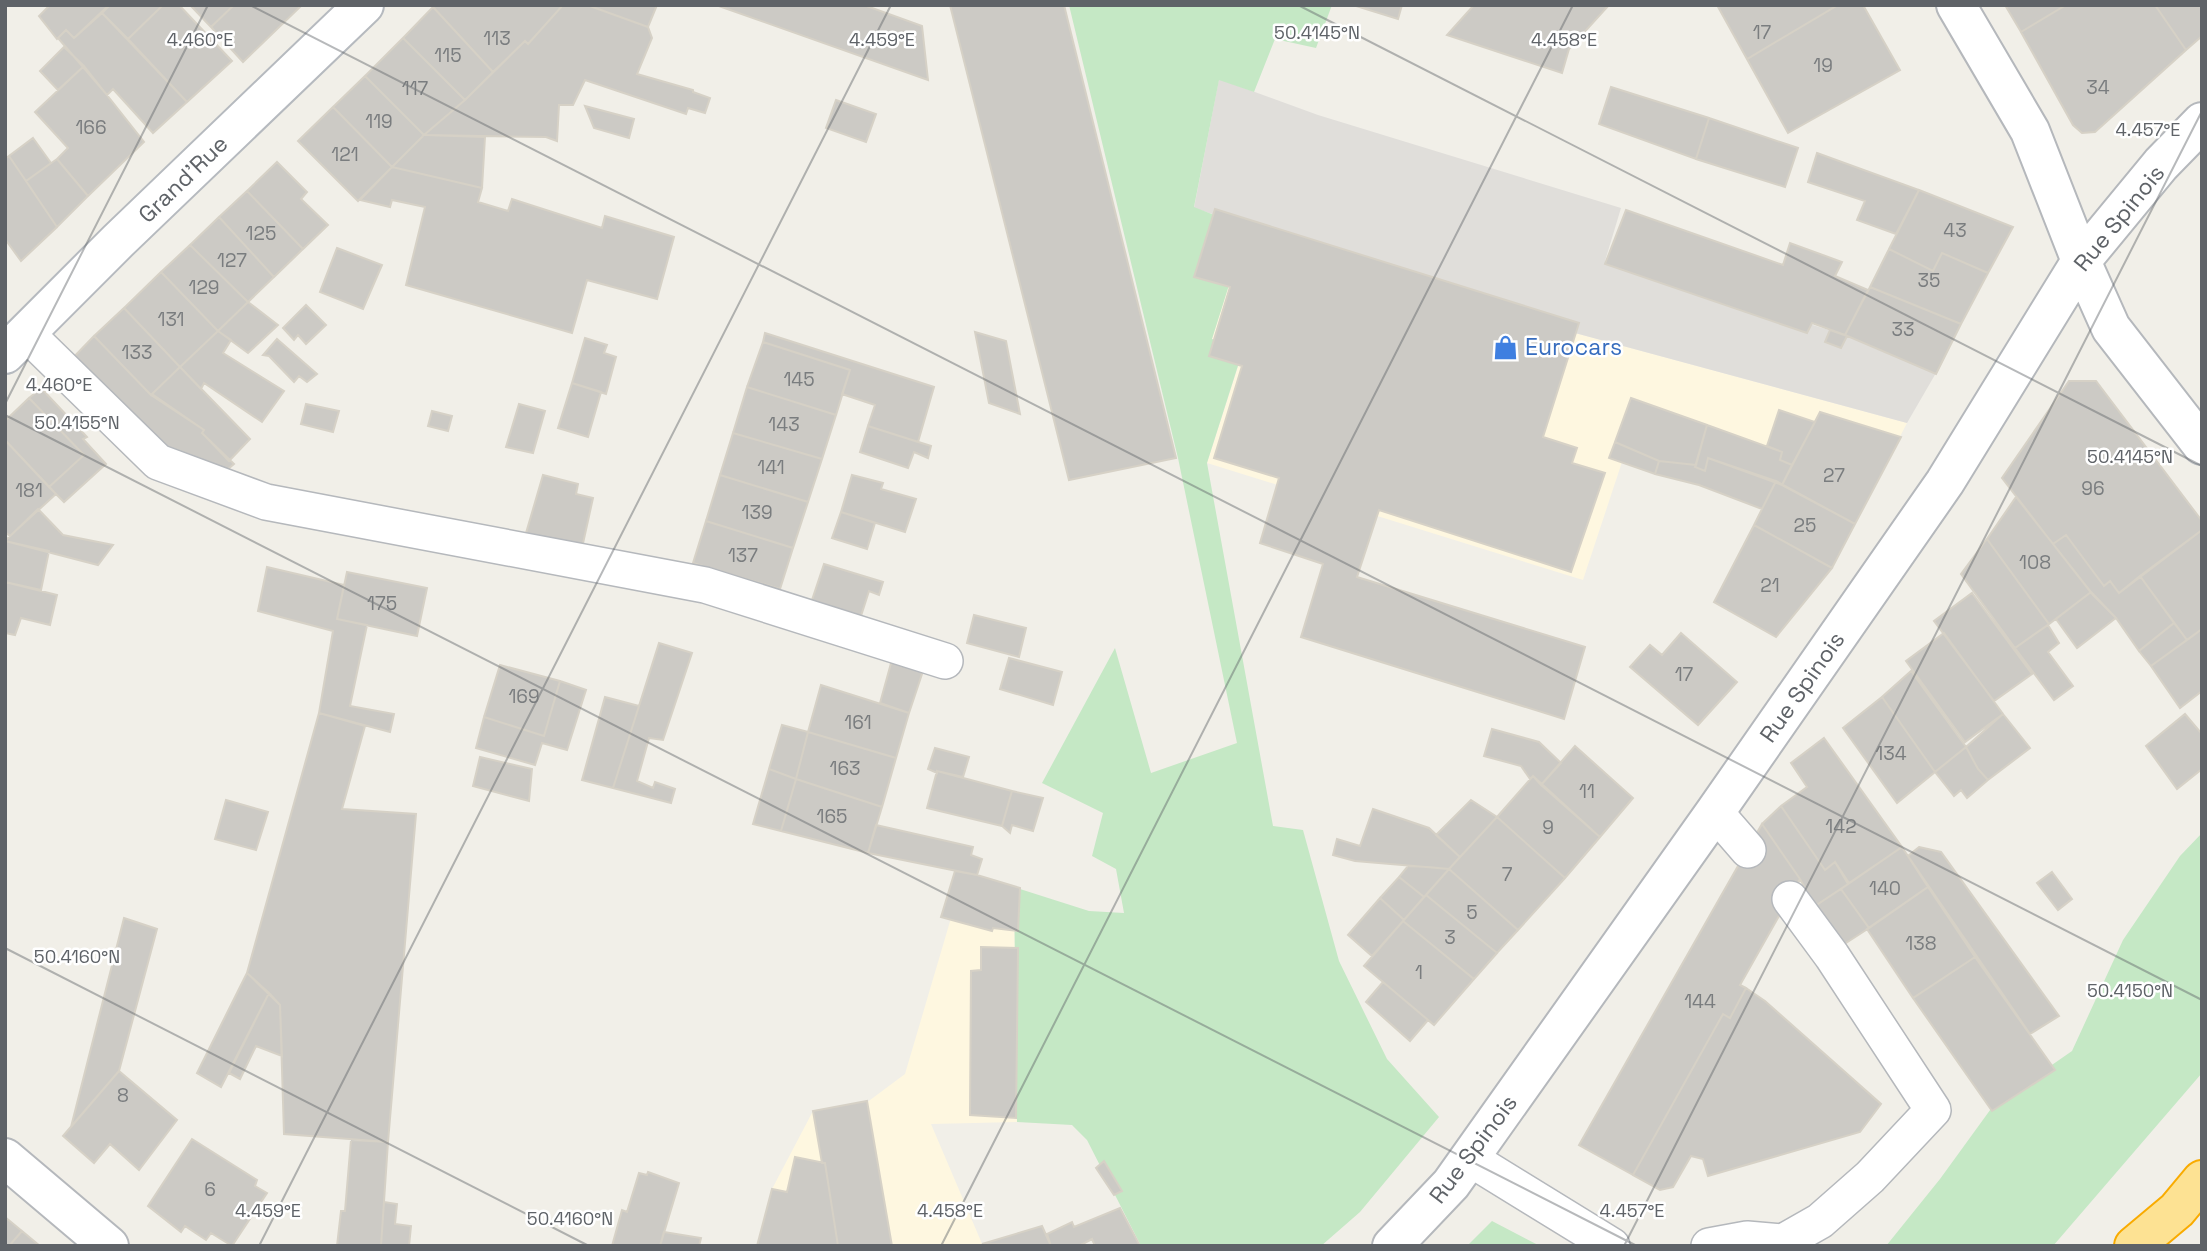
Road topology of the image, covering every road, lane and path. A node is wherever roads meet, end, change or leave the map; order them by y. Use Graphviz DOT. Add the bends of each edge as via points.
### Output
graph roads {
  1 [pos="364,5"];
  2 [pos="1956,5"];
  3 [pos="2202,122"];
  4 [pos="2081,261"];
  5 [pos="16,344"];
  6 [pos="2202,445"];
  7 [pos="945,662"];
  8 [pos="1715,812"];
  9 [pos="1748,849"];
  10 [pos="1790,899"];
  11 [pos="5,1158"];
  12 [pos="1469,1158"];
  13 [pos="2202,1180"];
  14 [pos="2177,1210"];
  15 [pos="108,1246"];
  16 [pos="1392,1246"];
  17 [pos="1612,1246"];
  18 [pos="1709,1246"];
  19 [pos="2134,1246"];
  20 [pos="2163,1246"];
  1 -- 5 [label="street, Grand'Rue"];
  2 -- 4 [label="street" via="2030,131"];
  3 -- 4 [label="street, Rue Spinois"];
  4 -- 6 [label="street" via="2111,328"];
  4 -- 8 [label="street, Rue Spinois" via="1945,482"];
  5 -- 7 [label="lane" via="158,462 266,502 705,585"];
  8 -- 9 [label="lane"];
  8 -- 12 [label="street, Rue Spinois"];
  10 -- 18 [label="lane" via="1933,1110 1870,1177 1820,1221 1783,1242 1747,1239"];
  11 -- 15 [label="street"];
  12 -- 16 [label="street, Rue Spinois" via="1451,1184"];
  12 -- 17 [label="lane"];
  13 -- 14 [label="highway"];
  14 -- 19 [label="highway"];
  14 -- 20 [label="highway"];
}
